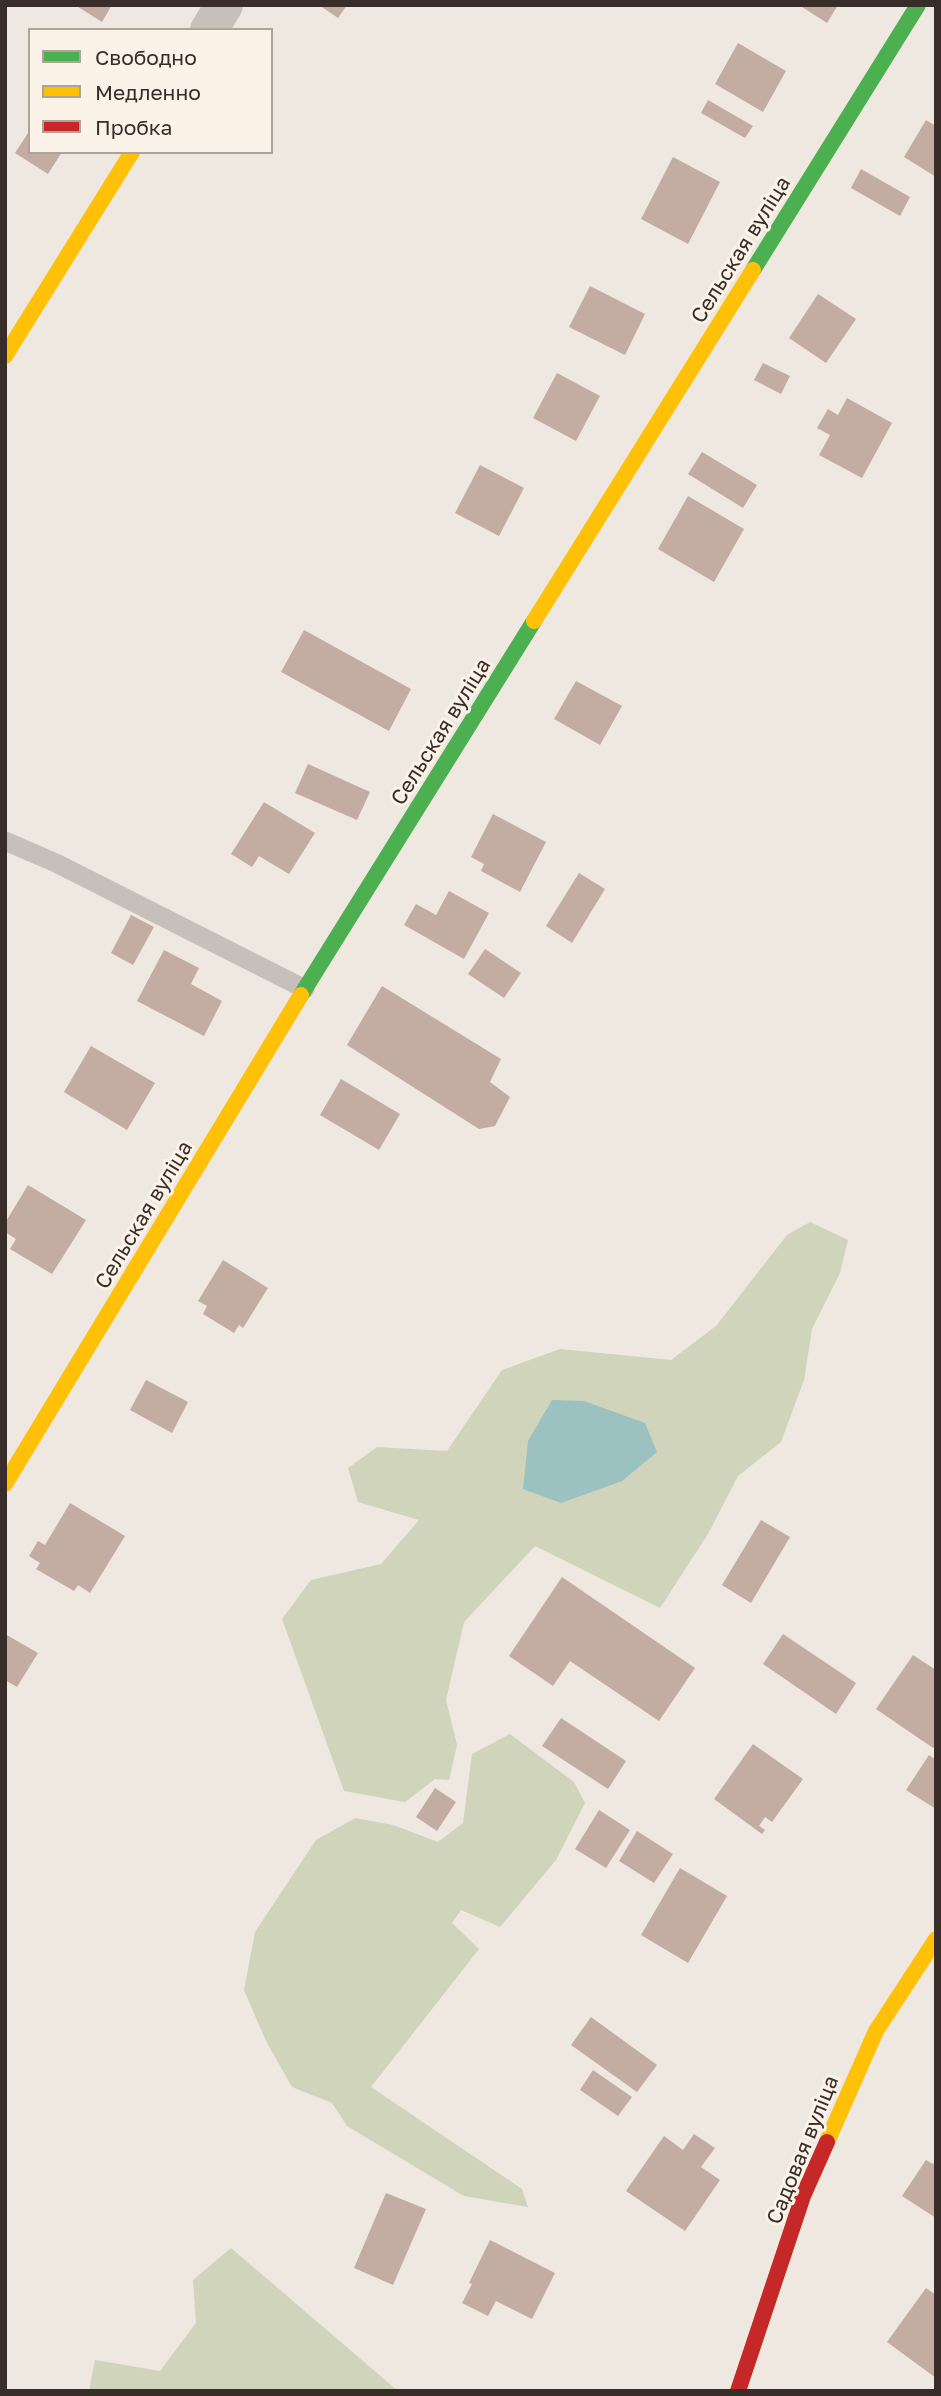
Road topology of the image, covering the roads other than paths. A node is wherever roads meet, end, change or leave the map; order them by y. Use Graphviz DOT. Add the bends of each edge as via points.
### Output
graph roads {
  1 [pos="224,5"];
  2 [pos="918,5"];
  3 [pos="210,28"];
  4 [pos="131,154"];
  5 [pos="5,356"];
  6 [pos="5,841"];
  7 [pos="305,989"];
  8 [pos="5,1484"];
  9 [pos="936,1939"];
  10 [pos="738,2391"];
  1 -- 3 [label="street"];
  2 -- 7 [label="street, Сельская вуліца"];
  4 -- 5 [label="street"];
  6 -- 7 [label="lane"];
  7 -- 8 [label="street, Сельская вуліца"];
  9 -- 10 [label="street, Садовая вуліца" via="876,2031 803,2196"];
}
